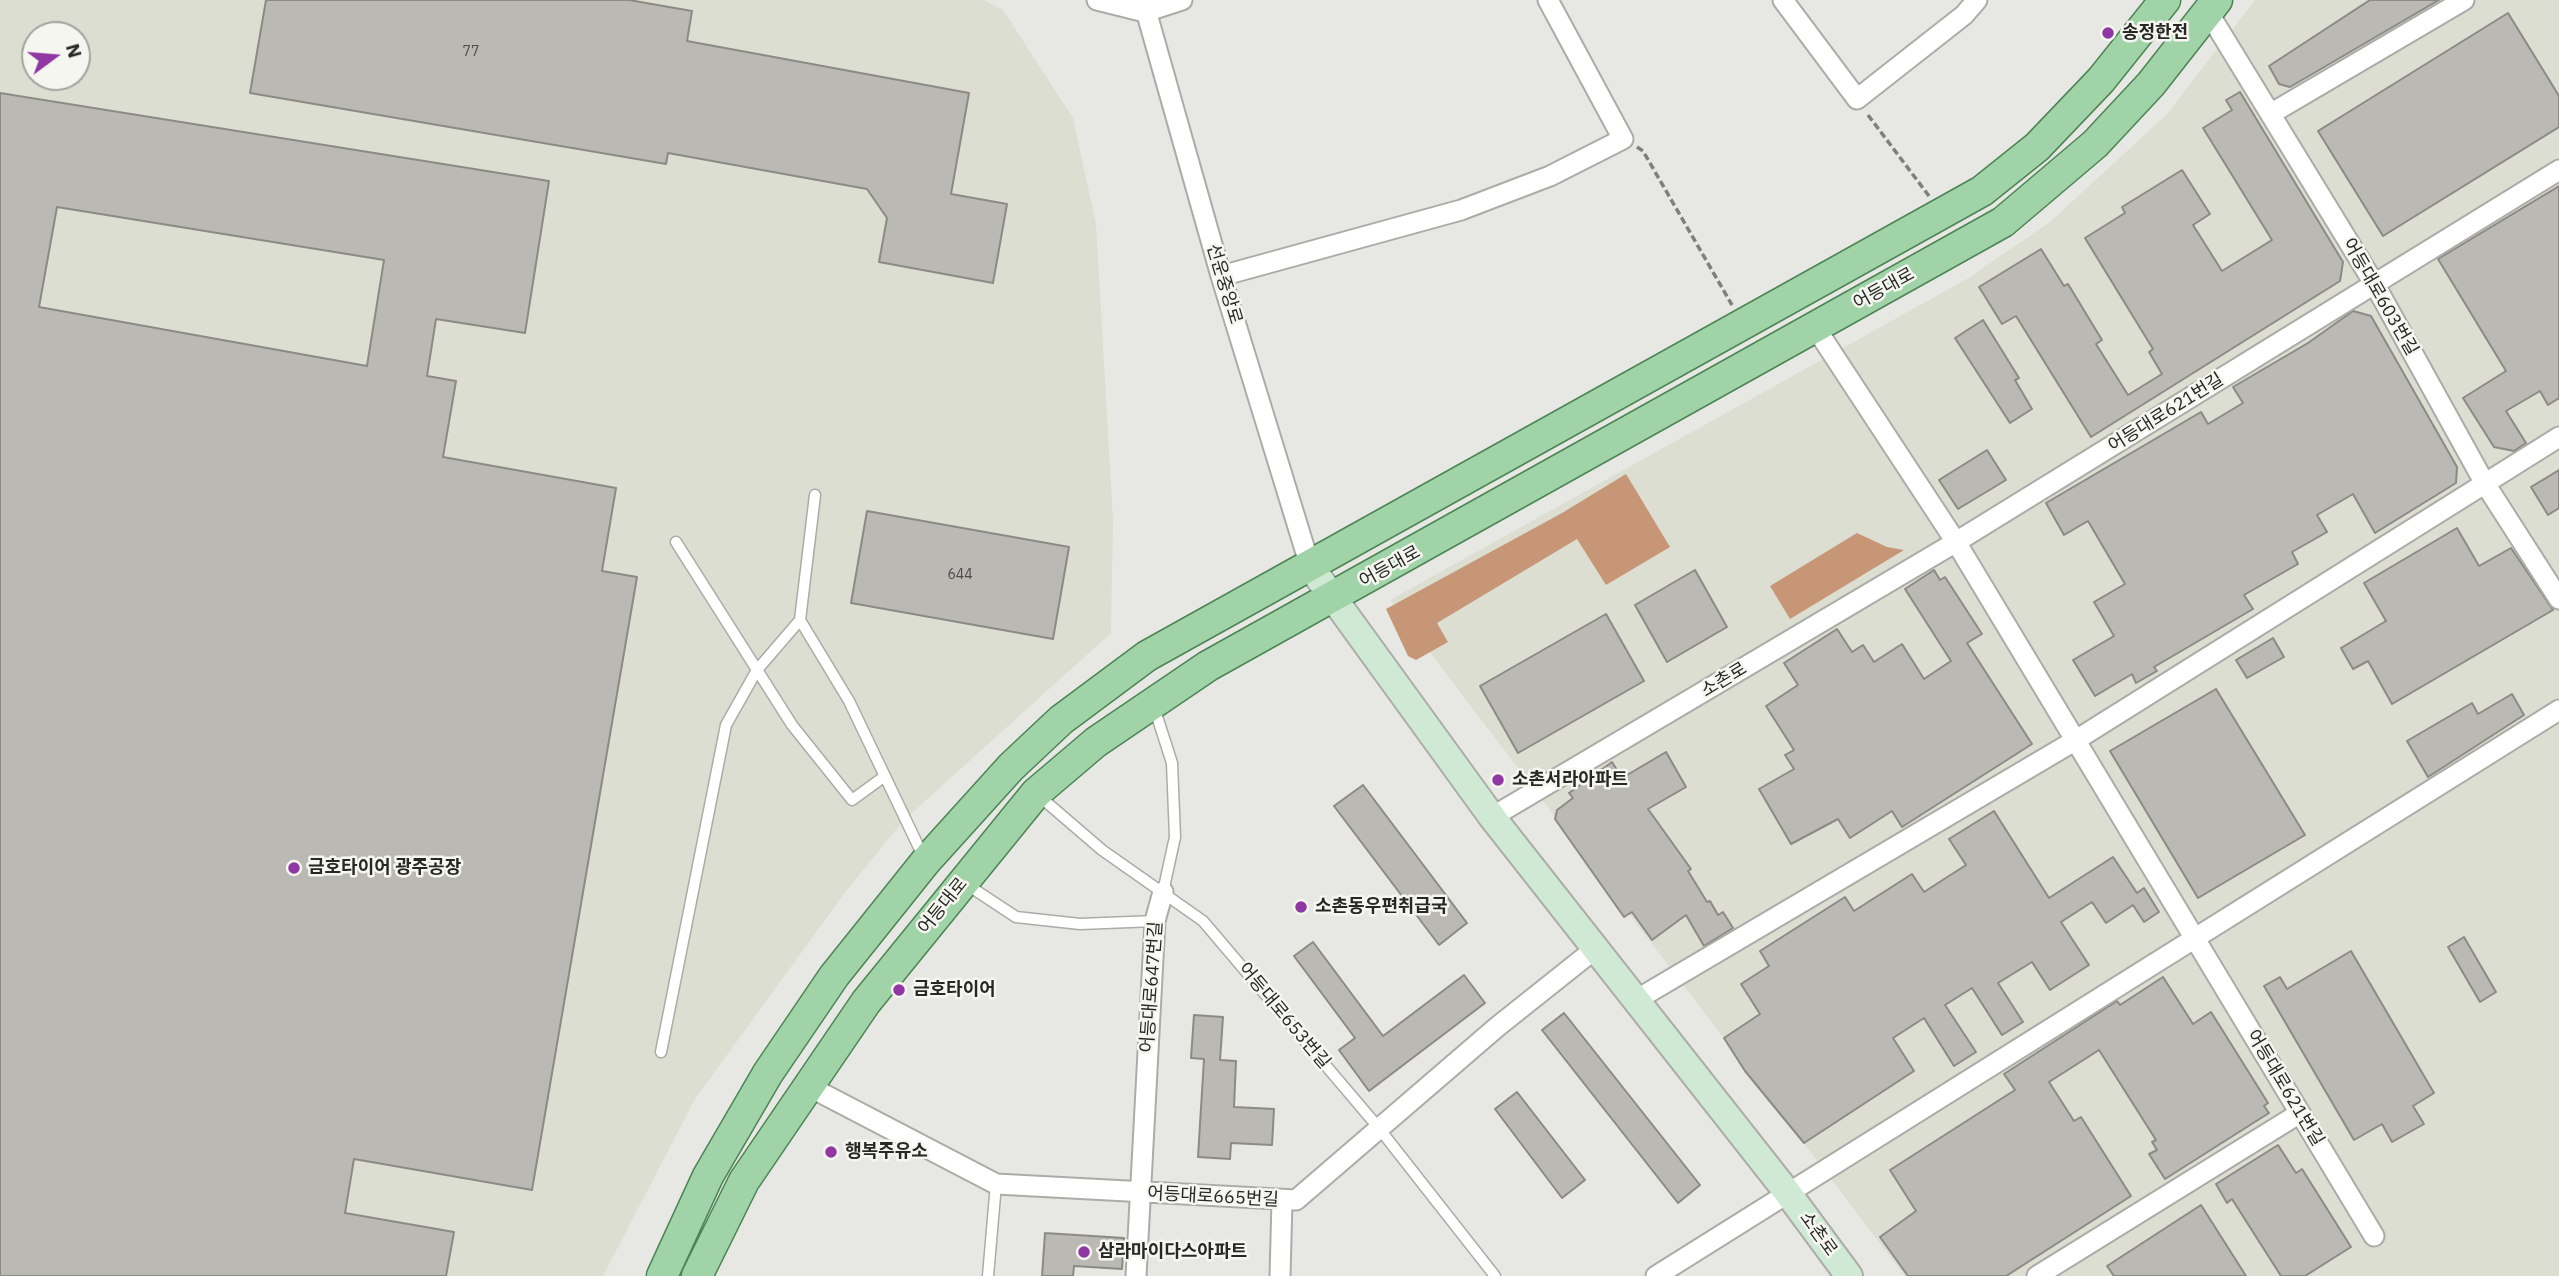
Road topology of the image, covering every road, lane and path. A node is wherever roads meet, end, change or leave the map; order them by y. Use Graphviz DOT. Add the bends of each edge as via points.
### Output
graph roads {
  1 [pos="1097,0"];
  2 [pos="1182,0"];
  3 [pos="1783,0"];
  4 [pos="1978,0"];
  5 [pos="2165,0"];
  6 [pos="2464,0"];
  7 [pos="1552,1"];
  8 [pos="1144,6"];
  9 [pos="2212,6"];
  10 [pos="1857,99"];
  11 [pos="2273,113"];
  12 [pos="1623,139"];
  13 [pos="2559,170"];
  14 [pos="1942,213"];
  15 [pos="1221,276"];
  16 [pos="2375,285"];
  17 [pos="1742,323"];
  18 [pos="1815,327"];
  19 [pos="2559,437"];
  20 [pos="2484,482"];
  21 [pos="815,495"];
  22 [pos="676,542"];
  23 [pos="1956,542"];
  24 [pos="1310,566"];
  25 [pos="1333,598"];
  26 [pos="2559,599"];
  27 [pos="800,620"];
  28 [pos="757,670"];
  29 [pos="1153,703"];
  30 [pos="2559,710"];
  31 [pos="2076,740"];
  32 [pos="885,776"];
  33 [pos="1036,793"];
  34 [pos="1492,817"];
  35 [pos="926,861"];
  36 [pos="962,882"];
  37 [pos="1163,892"];
  38 [pos="1155,921"];
  39 [pos="2195,941"];
  40 [pos="1595,949"];
  41 [pos="1636,1000"];
  42 [pos="661,1052"];
  43 [pos="806,1085"];
  44 [pos="2300,1113"];
  45 [pos="1378,1127"];
  46 [pos="996,1184"];
  47 [pos="1787,1192"];
  48 [pos="1140,1193"];
  49 [pos="1282,1201"];
  50 [pos="2374,1236"];
  51 [pos="662,1276"];
  52 [pos="697,1276"];
  53 [pos="988,1276"];
  54 [pos="1136,1276"];
  55 [pos="1280,1276"];
  56 [pos="1495,1276"];
  57 [pos="1656,1276"];
  58 [pos="1849,1276"];
  59 [pos="2037,1276"];
  1 -- 8 [label="street"];
  2 -- 8 [label="street"];
  3 -- 10 [label="street"];
  4 -- 10 [label="street"];
  5 -- 14 [label="main road" via="2101,80 2037,147 1982,191"];
  6 -- 11 [label="street"];
  7 -- 12 [label="street"];
  8 -- 15 [label="street, 선운중앙로"];
  9 -- 11 [label="street, 어등대로603번길"];
  9 -- 18 [label="main road, 어등대로" via="2095,144 2003,222"];
  10 -- 14 [label="path"];
  11 -- 16 [label="street, 어등대로603번길"];
  12 -- 15 [label="street" via="1550,177 1461,210"];
  12 -- 17 [label="path" via="1643,151"];
  13 -- 16 [label="street, 어등대로621번길"];
  14 -- 17 [label="main road"];
  15 -- 24 [label="street, 선운중앙로"];
  16 -- 20 [label="street, 어등대로603번길"];
  16 -- 23 [label="street, 어등대로621번길"];
  17 -- 24 [label="main road"];
  18 -- 23 [label="street, 어등대로621번길"];
  18 -- 25 [label="main road, 어등대로"];
  19 -- 20 [label="street"];
  20 -- 26 [label="street, 어등대로603번길"];
  20 -- 31 [label="street"];
  21 -- 27 [label="lane"];
  22 -- 28 [label="lane"];
  23 -- 31 [label="street, 어등대로621번길"];
  23 -- 34 [label="street, 소촌로"];
  24 -- 25 [label="street, 소촌로"];
  24 -- 35 [label="main road" via="1147,656 1061,720 1011,767"];
  25 -- 29 [label="main road, 어등대로" via="1208,666"];
  25 -- 34 [label="street, 소촌로"];
  27 -- 28 [label="lane"];
  27 -- 32 [label="lane" via="849,701"];
  28 -- 32 [label="lane" via="792,725 852,800"];
  28 -- 42 [label="lane" via="726,725"];
  29 -- 33 [label="main road, 어등대로" via="1096,742"];
  29 -- 37 [label="lane, 어등대로647번길" via="1172,763 1175,837"];
  30 -- 39 [label="street"];
  31 -- 39 [label="street, 어등대로621번길"];
  31 -- 41 [label="street"];
  32 -- 35 [label="lane"];
  33 -- 36 [label="main road, 어등대로"];
  33 -- 37 [label="lane, 어등대로653번길" via="1102,850"];
  34 -- 40 [label="street, 소촌로"];
  35 -- 51 [label="main road" via="834,976 768,1073 708,1176"];
  36 -- 38 [label="lane" via="1016,917 1080,924"];
  36 -- 43 [label="main road, 어등대로"];
  37 -- 38 [label="street, 어등대로647번길"];
  37 -- 45 [label="lane, 어등대로653번길" via="1203,921"];
  38 -- 48 [label="street, 어등대로647번길"];
  39 -- 44 [label="street, 어등대로621번길"];
  39 -- 47 [label="street"];
  40 -- 41 [label="street, 소촌로"];
  40 -- 45 [label="street, 어등대로665번길"];
  41 -- 47 [label="street, 소촌로"];
  43 -- 46 [label="street, 어등대로665번길"];
  43 -- 52 [label="main road, 어등대로" via="744,1181"];
  44 -- 50 [label="street, 어등대로621번길"];
  44 -- 59 [label="street"];
  45 -- 49 [label="street, 어등대로665번길" via="1296,1200"];
  45 -- 56 [label="lane, 어등대로653번길"];
  46 -- 48 [label="street, 어등대로665번길"];
  46 -- 53 [label="lane"];
  47 -- 57 [label="street"];
  47 -- 58 [label="street, 소촌로"];
  48 -- 49 [label="street, 어등대로665번길"];
  48 -- 54 [label="street, 어등대로647번길"];
  49 -- 55 [label="street"];
}
